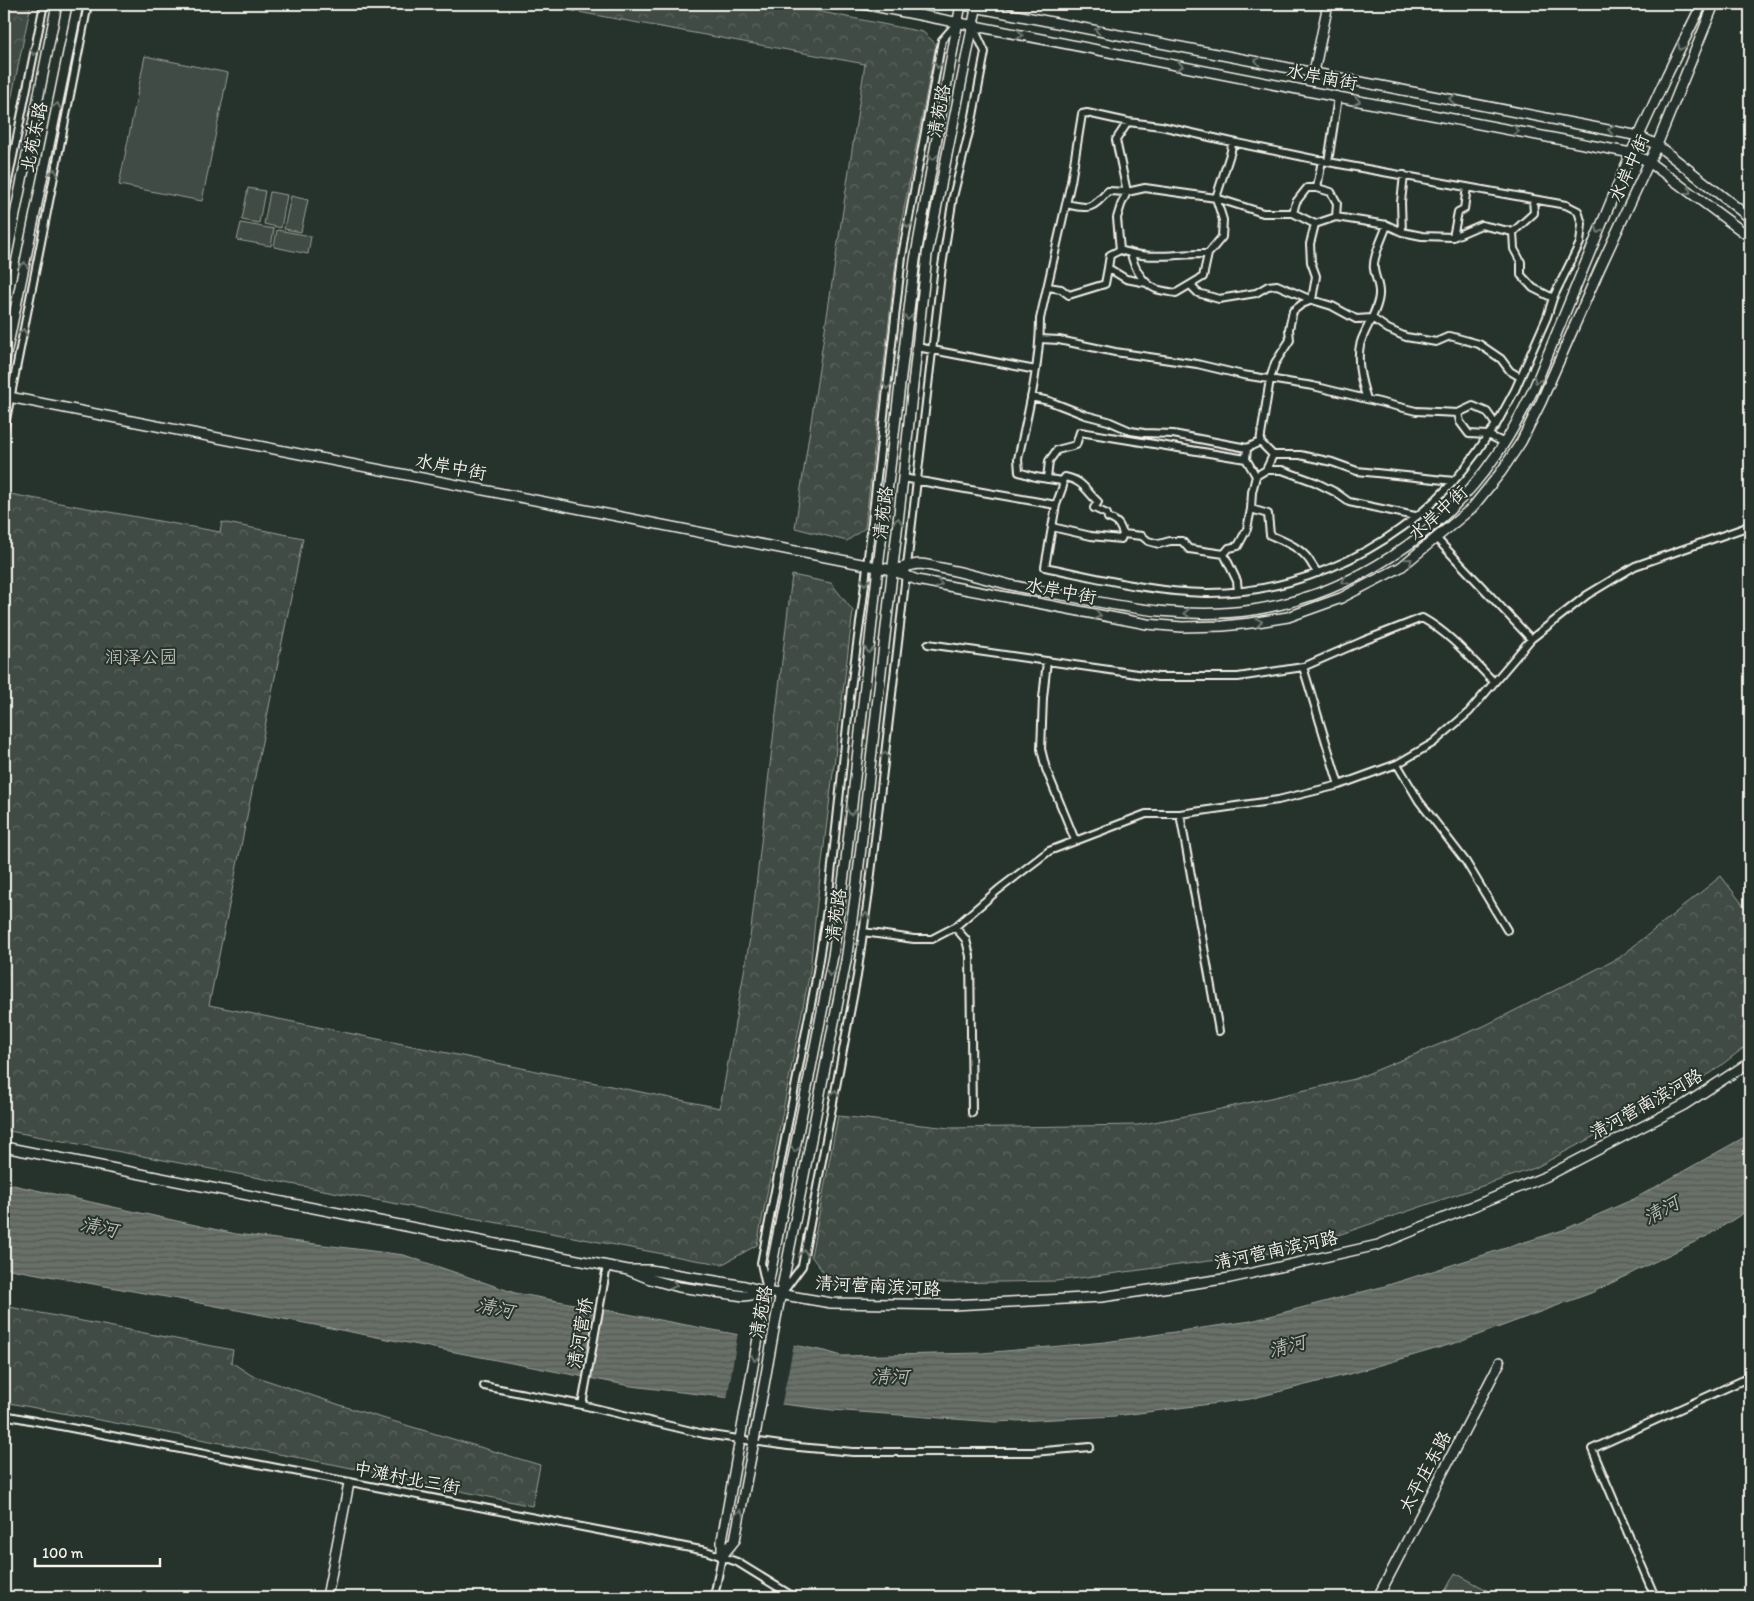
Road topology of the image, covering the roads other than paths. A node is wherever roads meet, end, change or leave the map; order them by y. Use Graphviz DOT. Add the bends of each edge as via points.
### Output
graph roads {
  1 [pos="44,4"];
  2 [pos="57,4"];
  3 [pos="78,4"];
  4 [pos="88,4"];
  5 [pos="863,4"];
  6 [pos="960,4"];
  7 [pos="1328,4"];
  8 [pos="1702,4"];
  9 [pos="1714,4"];
  10 [pos="977,5"];
  11 [pos="958,22"];
  12 [pos="972,26"];
  13 [pos="1314,72"];
  14 [pos="1338,97"];
  15 [pos="1128,122"];
  16 [pos="1639,136"];
  17 [pos="1232,142"];
  18 [pos="1657,145"];
  19 [pos="1631,153"];
  20 [pos="1325,161"];
  21 [pos="1649,162"];
  22 [pos="1404,175"];
  23 [pos="1466,187"];
  24 [pos="1317,188"];
  25 [pos="1127,192"];
  26 [pos="1216,198"];
  27 [pos="1533,199"];
  28 [pos="4,201"];
  29 [pos="1066,204"];
  30 [pos="1294,213"];
  31 [pos="1336,217"];
  32 [pos="1750,218"];
  33 [pos="14,220"];
  34 [pos="1315,224"];
  35 [pos="1387,225"];
  36 [pos="4,232"];
  37 [pos="1402,232"];
  38 [pos="1513,232"];
  39 [pos="1453,237"];
  40 [pos="1750,237"];
  41 [pos="1120,250"];
  42 [pos="1131,254"];
  43 [pos="1208,254"];
  44 [pos="1108,268"];
  45 [pos="4,270"];
  46 [pos="1148,283"];
  47 [pos="1190,285"];
  48 [pos="1048,287"];
  49 [pos="1553,298"];
  50 [pos="1312,300"];
  51 [pos="1372,318"];
  52 [pos="1040,339"];
  53 [pos="917,347"];
  54 [pos="932,350"];
  55 [pos="4,364"];
  56 [pos="1036,370"];
  57 [pos="1520,377"];
  58 [pos="1270,379"];
  59 [pos="7,396"];
  60 [pos="1031,396"];
  61 [pos="1367,399"];
  62 [pos="1458,413"];
  63 [pos="1496,425"];
  64 [pos="4,430"];
  65 [pos="1488,434"];
  66 [pos="1260,442"];
  67 [pos="1505,442"];
  68 [pos="1247,448"];
  69 [pos="1273,455"];
  70 [pos="1246,459"];
  71 [pos="1266,470"];
  72 [pos="1256,476"];
  73 [pos="903,478"];
  74 [pos="1048,479"];
  75 [pos="917,480"];
  76 [pos="1062,481"];
  77 [pos="1454,481"];
  78 [pos="1056,505"];
  79 [pos="1251,509"];
  80 [pos="1415,516"];
  81 [pos="1750,524"];
  82 [pos="1052,527"];
  83 [pos="1123,534"];
  84 [pos="1436,538"];
  85 [pos="1224,554"];
  86 [pos="867,565"];
  87 [pos="878,567"];
  88 [pos="892,570"];
  89 [pos="906,571"];
  90 [pos="1318,573"];
  91 [pos="1238,591"];
  92 [pos="1531,639"];
  93 [pos="928,644"];
  94 [pos="1048,661"];
  95 [pos="1303,667"];
  96 [pos="1494,682"];
  97 [pos="1397,764"];
  98 [pos="1339,785"];
  99 [pos="1180,814"];
  100 [pos="1075,840"];
  101 [pos="955,927"];
  102 [pos="1507,930"];
  103 [pos="863,932"];
  104 [pos="1219,1031"];
  105 [pos="1750,1062"];
  106 [pos="972,1113"];
  107 [pos="4,1147"];
  108 [pos="607,1266"];
  109 [pos="767,1292"];
  110 [pos="781,1295"];
  111 [pos="1500,1362"];
  112 [pos="1750,1377"];
  113 [pos="484,1386"];
  114 [pos="582,1405"];
  115 [pos="4,1416"];
  116 [pos="740,1439"];
  117 [pos="1090,1447"];
  118 [pos="349,1482"];
  119 [pos="722,1556"];
  120 [pos="327,1597"];
  121 [pos="714,1597"];
  122 [pos="794,1597"];
  123 [pos="1378,1597"];
  124 [pos="1655,1597"];
  1 -- 28 [label="street, one-way"];
  2 -- 33 [label="street, 北苑东路"];
  55 -- 3 [label="street, 北苑东路, one-way"];
  59 -- 4 [label="street, one-way"];
  5 -- 11 [label="street, 水岸南街"];
  6 -- 10 [label="street, 水岸南街"];
  6 -- 11 [label="street, 清苑路"];
  7 -- 13 [label="street"];
  8 -- 16 [label="street, 水岸中街, one-way"];
  9 -- 18 [label="street, 水岸中街"];
  10 -- 12 [label="street, 清苑路"];
  13 -- 10 [label="street, 水岸南街, one-way"];
  11 -- 12 [label="street, 水岸南街"];
  11 -- 86 [label="street, one-way" via="942,40 902,256"];
  11 -- 87 [label="street, 清苑路, one-way" via="915,260"];
  12 -- 14 [label="street, 水岸南街, one-way"];
  12 -- 53 [label="street, 清苑路" via="927,255"];
  12 -- 54 [label="street" via="985,52 953,197"];
  16 -- 13 [label="street, 水岸南街, one-way"];
  14 -- 19 [label="street, 水岸南街, one-way"];
  14 -- 20 [label="street"];
  15 -- 17 [label="street"];
  15 -- 25 [label="street" via="1116,140"];
  15 -- 29 [label="street" via="1082,114"];
  16 -- 18 [label="street, 水岸南街"];
  16 -- 19 [label="street, 水岸中街"];
  17 -- 20 [label="street"];
  17 -- 26 [label="street"];
  18 -- 21 [label="street, 水岸中街"];
  18 -- 32 [label="street, 水岸南街"];
  19 -- 21 [label="street, 水岸南街"];
  19 -- 67 [label="street, 水岸中街, one-way" via="1534,388"];
  20 -- 22 [label="street"];
  20 -- 24 [label="street"];
  21 -- 40 [label="street, 水岸南街, one-way"];
  21 -- 84 [label="street, 水岸中街" via="1521,442 1472,508"];
  22 -- 23 [label="street"];
  22 -- 37 [label="street"];
  23 -- 27 [label="street"];
  23 -- 39 [label="street" via="1464,209 1458,212"];
  24 -- 30 [label="street" via="1307,188 1296,202"];
  24 -- 31 [label="street" via="1331,192 1337,203"];
  25 -- 26 [label="street" via="1145,188"];
  25 -- 29 [label="street" via="1108,191 1096,204 1084,208"];
  25 -- 41 [label="street" via="1118,218"];
  26 -- 30 [label="street" via="1263,213"];
  26 -- 43 [label="street" via="1223,220 1222,237"];
  27 -- 38 [label="street" via="1534,213"];
  27 -- 49 [label="street" via="1566,205 1578,211 1582,224 1580,243"];
  29 -- 48 [label="street"];
  30 -- 34 [label="street"];
  31 -- 34 [label="street"];
  31 -- 35 [label="street"];
  33 -- 36 [label="street"];
  33 -- 45 [label="street, 北苑东路"];
  34 -- 50 [label="street" via="1310,244 1316,276"];
  35 -- 37 [label="street"];
  35 -- 51 [label="street" via="1373,268 1379,292"];
  37 -- 39 [label="street"];
  38 -- 39 [label="street" via="1480,225"];
  38 -- 49 [label="street" via="1521,275 1534,288"];
  41 -- 42 [label="street"];
  41 -- 44 [label="street" via="1110,255"];
  42 -- 43 [label="street" via="1146,257"];
  42 -- 46 [label="street" via="1134,267"];
  43 -- 47 [label="street" via="1203,277"];
  44 -- 46 [label="street" via="1126,279"];
  44 -- 48 [label="street" via="1105,284 1078,293 1069,295"];
  46 -- 47 [label="street" via="1157,289 1176,293"];
  47 -- 50 [label="street" via="1198,293 1219,299 1256,293 1276,285"];
  48 -- 52 [label="street" via="1040,318"];
  49 -- 57 [label="street"];
  50 -- 51 [label="street" via="1356,319"];
  50 -- 58 [label="street" via="1293,311 1290,340 1275,363"];
  51 -- 57 [label="street" via="1406,337 1436,342 1450,336 1479,344 1501,358"];
  51 -- 61 [label="street" via="1359,350"];
  52 -- 56 [label="street"];
  52 -- 58 [label="street"];
  53 -- 54 [label="street"];
  53 -- 73 [label="street, 清苑路"];
  54 -- 56 [label="street"];
  54 -- 75 [label="street"];
  56 -- 60 [label="street"];
  57 -- 63 [label="street"];
  58 -- 61 [label="street"];
  58 -- 66 [label="street"];
  59 -- 64 [label="street"];
  59 -- 86 [label="street, 水岸中街"];
  60 -- 68 [label="street" via="1131,431 1173,434"];
  60 -- 74 [label="street" via="1018,459 1019,472"];
  61 -- 62 [label="street" via="1416,411"];
  62 -- 63 [label="street" via="1473,406 1487,412"];
  62 -- 65 [label="street" via="1469,434"];
  63 -- 65 [label="street"];
  65 -- 67 [label="street"];
  65 -- 77 [label="street" via="1477,454"];
  66 -- 68 [label="street"];
  66 -- 69 [label="street"];
  67 -- 89 [label="street, 水岸中街, one-way" via="1457,504 1391,557 1340,584 1260,609 1191,613 1139,610 919,564"];
  68 -- 70 [label="street"];
  69 -- 71 [label="street"];
  69 -- 77 [label="street" via="1300,455 1357,471"];
  70 -- 72 [label="street"];
  70 -- 74 [label="street" via="1080,432 1076,445 1057,450 1049,462"];
  71 -- 72 [label="street"];
  71 -- 80 [label="street" via="1282,470 1315,482 1349,502"];
  72 -- 79 [label="street"];
  73 -- 75 [label="street"];
  88 -- 73 [label="street, 清苑路, one-way"];
  74 -- 76 [label="street"];
  75 -- 78 [label="street"];
  75 -- 89 [label="street"];
  76 -- 78 [label="street"];
  76 -- 83 [label="street" via="1065,477 1084,485 1098,502 1094,508 1116,521"];
  77 -- 80 [label="street"];
  78 -- 82 [label="street"];
  79 -- 85 [label="street" via="1247,529 1238,546 1229,548"];
  79 -- 90 [label="street" via="1268,514 1270,535 1300,551"];
  80 -- 90 [label="street" via="1378,544"];
  81 -- 92 [label="street" via="1635,566 1587,595"];
  82 -- 83 [label="street" via="1121,539"];
  82 -- 91 [label="street" via="1045,567 1147,589 1206,593"];
  83 -- 85 [label="street" via="1142,536 1159,544 1182,542 1190,549"];
  89 -- 84 [label="street, 水岸中街, one-way" via="917,580 1147,624 1223,626 1288,617 1341,598 1401,567"];
  84 -- 92 [label="street"];
  85 -- 91 [label="street"];
  86 -- 87 [label="street, 水岸中街"];
  86 -- 109 [label="street, one-way" via="828,903 761,1263"];
  87 -- 88 [label="street, 水岸中街"];
  87 -- 109 [label="street, 清苑路, one-way" via="833,956"];
  88 -- 89 [label="street, 水岸中街"];
  88 -- 110 [label="street, 清苑路" via="846,961"];
  103 -- 89 [label="street, one-way"];
  90 -- 91 [label="street"];
  92 -- 96 [label="street"];
  93 -- 94 [label="street"];
  94 -- 95 [label="street" via="1158,677 1238,676"];
  94 -- 100 [label="street" via="1041,749"];
  95 -- 96 [label="street" via="1422,618 1452,638"];
  95 -- 98 [label="street"];
  96 -- 97 [label="street" via="1469,712 1433,744"];
  97 -- 98 [label="street"];
  97 -- 102 [label="street" via="1419,801 1466,862"];
  98 -- 99 [label="street" via="1278,800"];
  99 -- 100 [label="street" via="1146,814"];
  99 -- 104 [label="street"];
  100 -- 101 [label="street" via="1049,851"];
  101 -- 103 [label="street" via="932,939"];
  101 -- 106 [label="street" via="966,940 970,956"];
  110 -- 103 [label="street, one-way" via="802,1266"];
  105 -- 110 [label="street, 清河营南滨河路" via="1684,1104 1547,1176 1378,1245 1230,1278 1102,1297 953,1305 831,1303"];
  107 -- 108 [label="street, 清苑路"];
  108 -- 109 [label="street, 清苑路" via="650,1270"];
  108 -- 114 [label="street, 清河营桥"];
  109 -- 110 [label="street, 清河营南滨河路"];
  109 -- 116 [label="street, 清苑路, one-way"];
  119 -- 110 [label="street, 清苑路, one-way, bridge" via="735,1540"];
  111 -- 123 [label="street, 太平庄东路"];
  112 -- 124 [label="street" via="1592,1449"];
  113 -- 114 [label="street"];
  114 -- 116 [label="street" via="656,1424"];
  115 -- 118 [label="street, 中滩村北三街"];
  116 -- 117 [label="street" via="853,1452 1033,1452"];
  116 -- 119 [label="street, 清苑路"];
  118 -- 119 [label="street, 中滩村北三街"];
  118 -- 120 [label="street"];
  119 -- 121 [label="street"];
  119 -- 122 [label="street, 中滩村北三街"];
}
